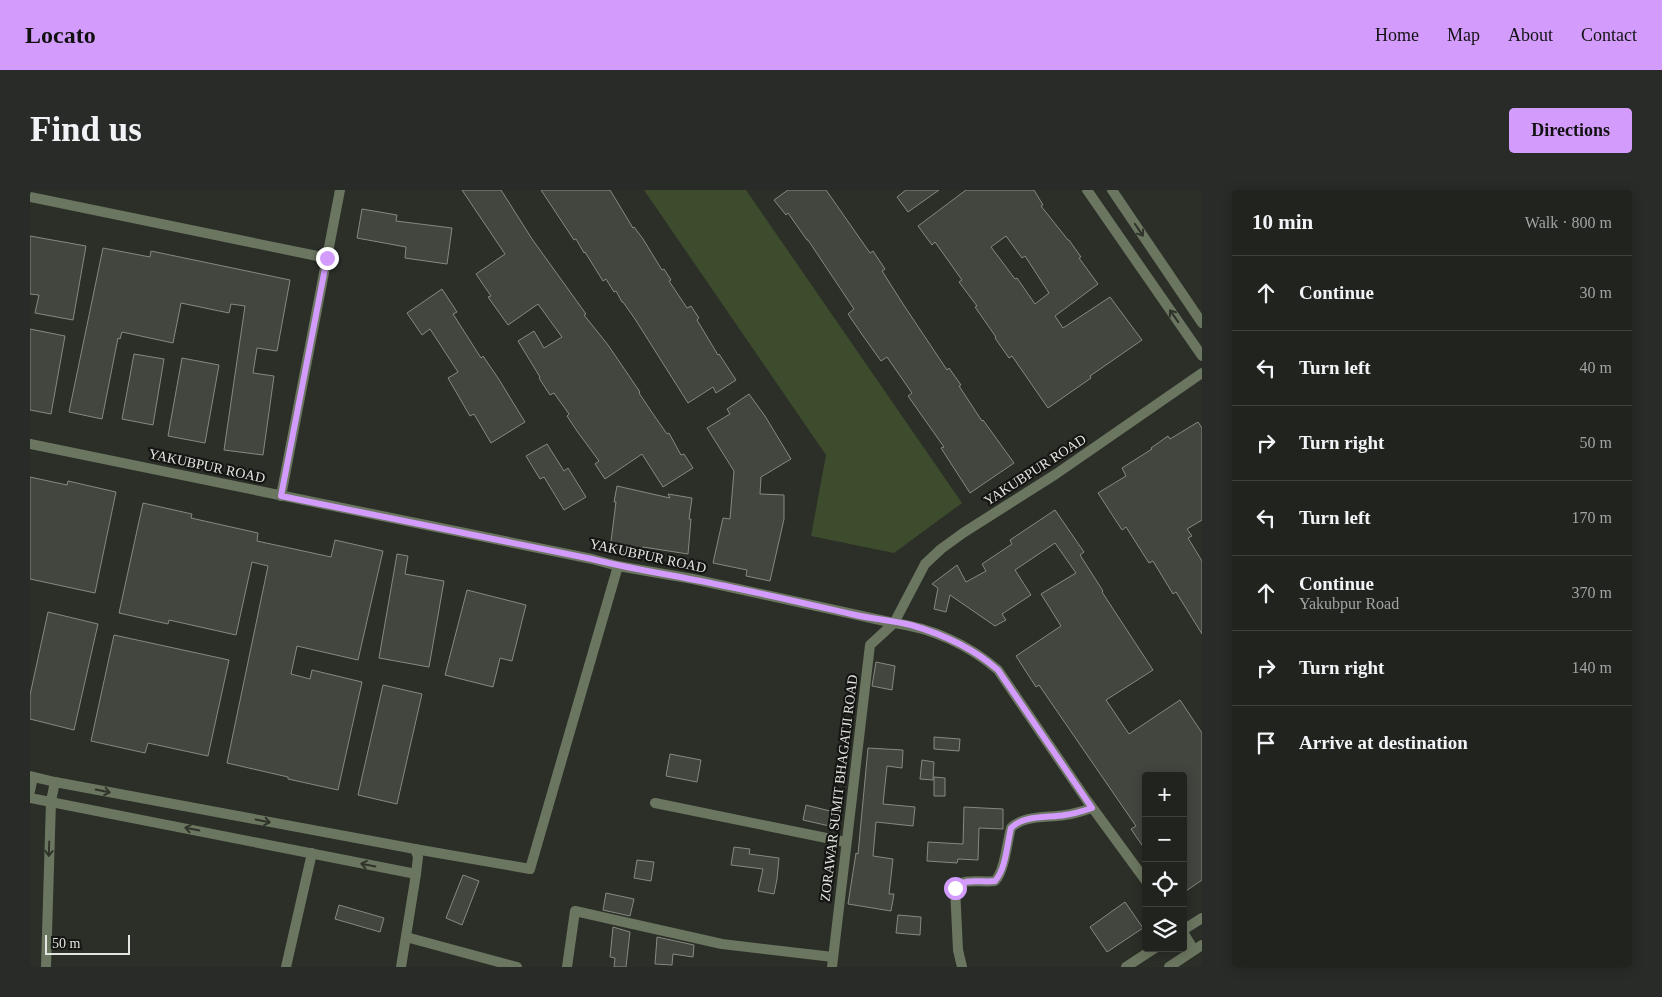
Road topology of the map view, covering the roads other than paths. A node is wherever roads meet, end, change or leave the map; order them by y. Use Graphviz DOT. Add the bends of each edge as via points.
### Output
graph roads {
  1 [pos="340,190"];
  2 [pos="1087,190"];
  3 [pos="1112,190"];
  4 [pos="30,197"];
  5 [pos="327,258"];
  6 [pos="1202,323"];
  7 [pos="1202,356"];
  8 [pos="1202,373"];
  9 [pos="30,444"];
  10 [pos="281,496"];
  11 [pos="618,566"];
  12 [pos="894,623"];
  13 [pos="32,776"];
  14 [pos="55,782"];
  15 [pos="30,791"];
  16 [pos="30,798"];
  17 [pos="51,801"];
  18 [pos="655,803"];
  19 [pos="1092,808"];
  20 [pos="846,842"];
  21 [pos="415,849"];
  22 [pos="312,853"];
  23 [pos="416,874"];
  24 [pos="1142,876"];
  25 [pos="1202,918"];
  26 [pos="1187,928"];
  27 [pos="1187,935"];
  28 [pos="406,937"];
  29 [pos="1198,947"];
  30 [pos="1149,952"];
  31 [pos="833,962"];
  32 [pos="46,967"];
  33 [pos="286,967"];
  34 [pos="401,967"];
  35 [pos="517,967"];
  36 [pos="567,967"];
  37 [pos="962,967"];
  38 [pos="1126,967"];
  39 [pos="1169,967"];
  1 -- 5 [label="street"];
  7 -- 2 [label="street, one-way"];
  3 -- 6 [label="street, one-way"];
  4 -- 5 [label="street"];
  5 -- 10 [label="street"];
  8 -- 12 [label="street, YAKUBPUR ROAD" via="941,549 925,564"];
  9 -- 10 [label="street, YAKUBPUR ROAD"];
  10 -- 11 [label="street, YAKUBPUR ROAD"];
  11 -- 12 [label="street, YAKUBPUR ROAD"];
  11 -- 21 [label="street" via="530,869"];
  12 -- 19 [label="street" via="937,634 969,649 998,670"];
  12 -- 20 [label="street, ZORAWAR SUMIT BHAGATJI ROAD" via="870,645"];
  13 -- 14 [label="street"];
  13 -- 15 [label="street"];
  14 -- 17 [label="street"];
  14 -- 21 [label="street, one-way"];
  16 -- 17 [label="street"];
  22 -- 17 [label="street, one-way"];
  17 -- 32 [label="street, one-way"];
  18 -- 20 [label="street"];
  19 -- 24 [label="street"];
  19 -- 37 [label="street" via="1015,823 999,877 995,881 959,883 955,888"];
  20 -- 31 [label="street, ZORAWAR SUMIT BHAGATJI ROAD"];
  21 -- 23 [label="street" via="418,857"];
  23 -- 22 [label="street, one-way"];
  22 -- 33 [label="street"];
  23 -- 28 [label="street"];
  25 -- 26 [label="street"];
  27 -- 29 [label="street"];
  28 -- 34 [label="street"];
  28 -- 35 [label="street"];
  29 -- 39 [label="street"];
  30 -- 38 [label="street"];
  31 -- 36 [label="street" via="722,944 575,911"];
}
